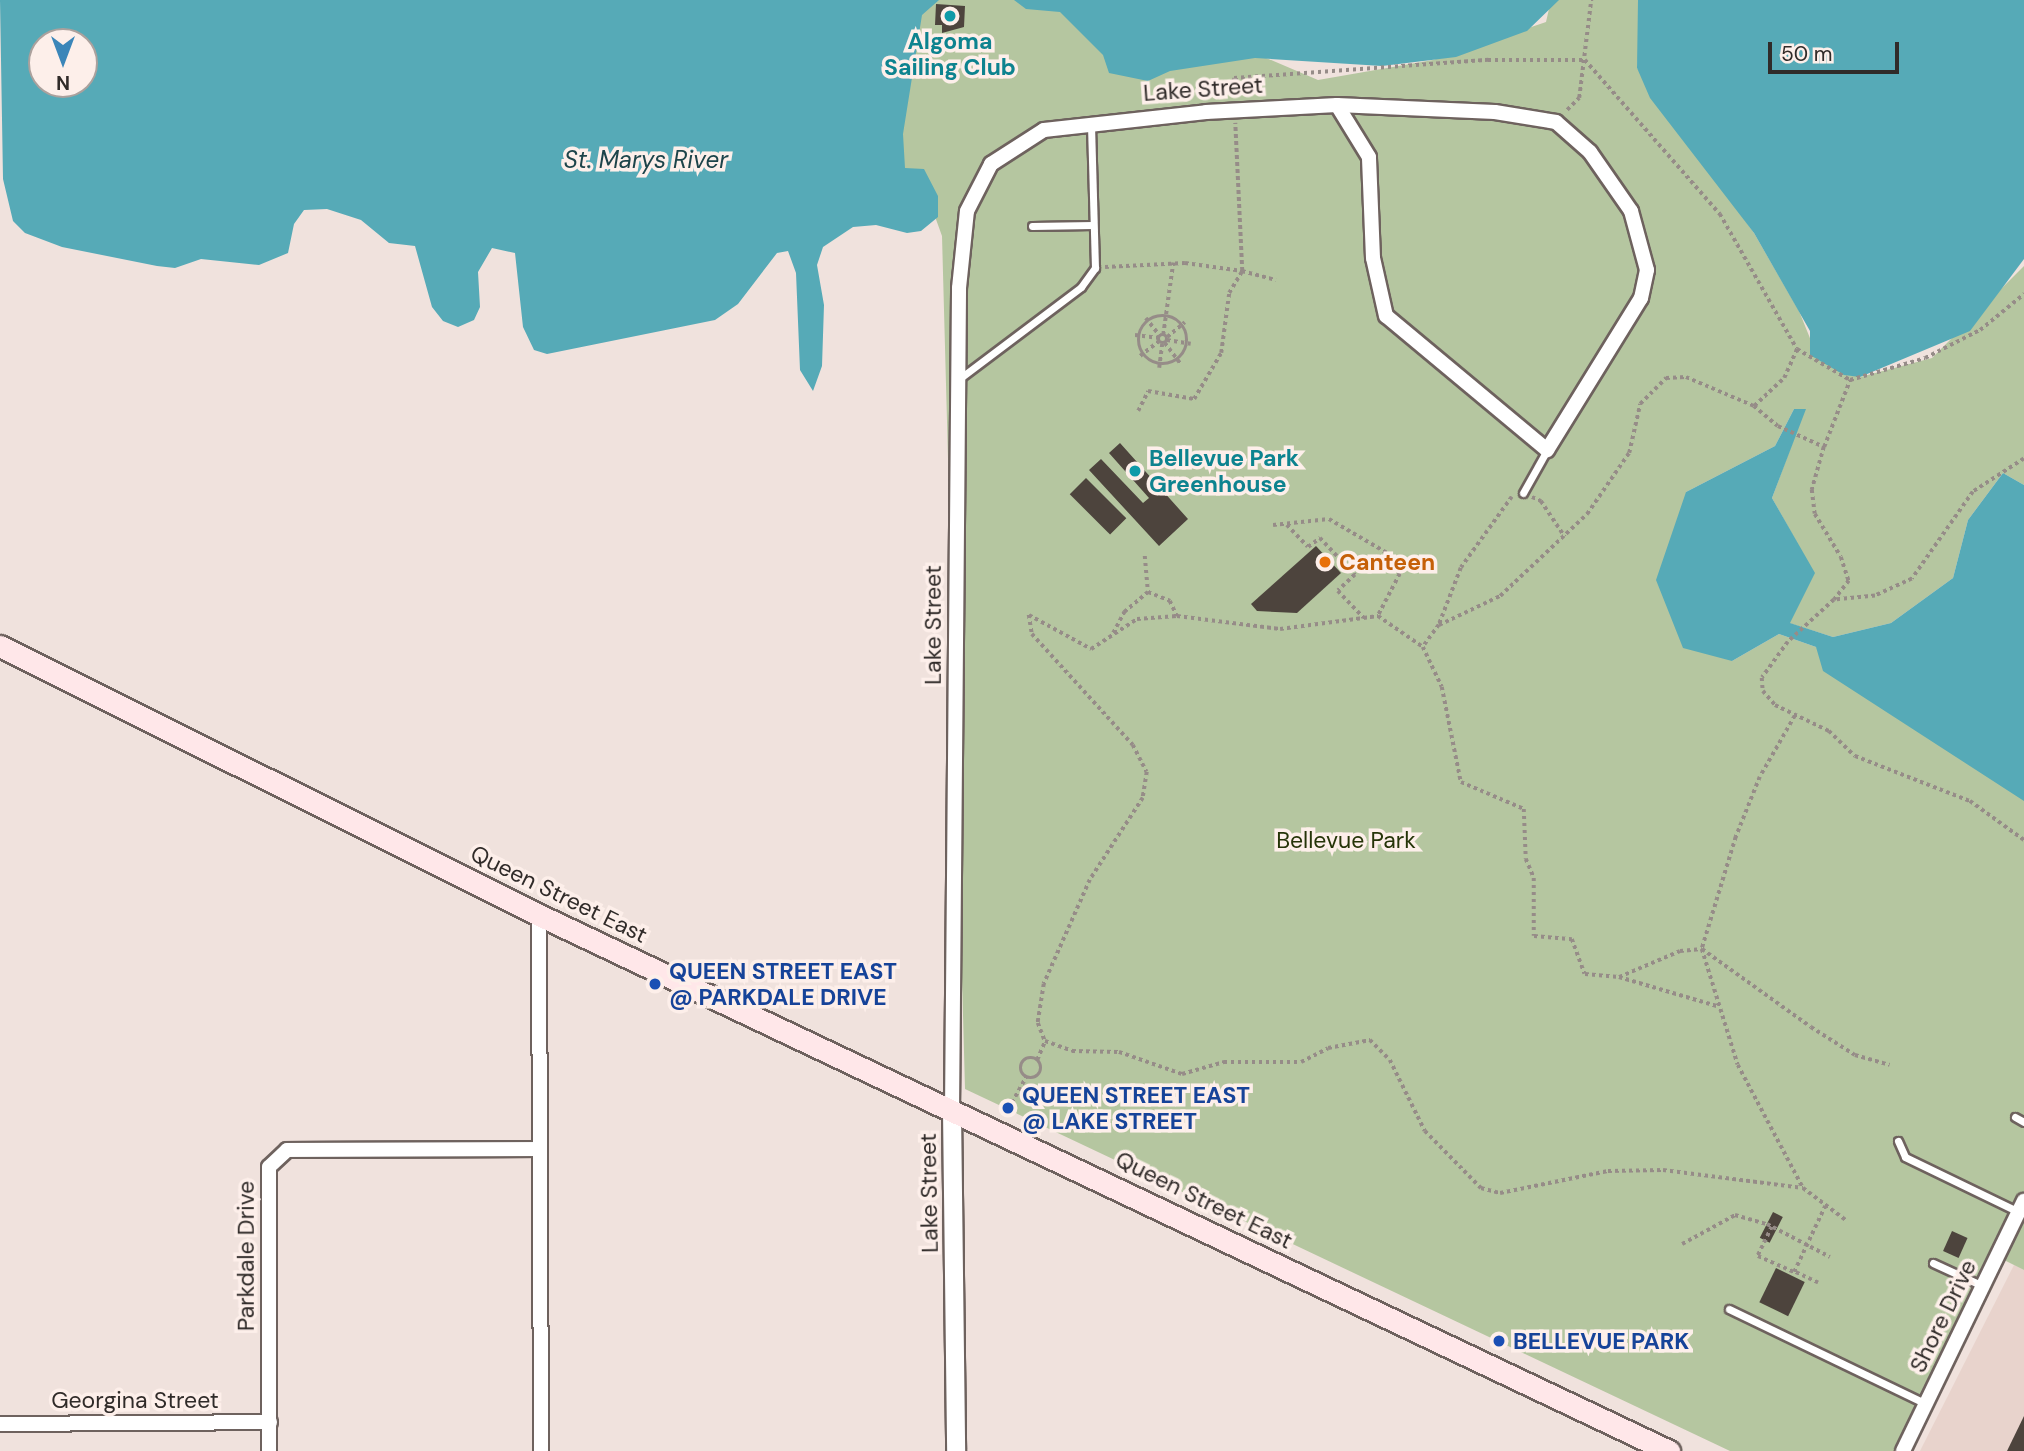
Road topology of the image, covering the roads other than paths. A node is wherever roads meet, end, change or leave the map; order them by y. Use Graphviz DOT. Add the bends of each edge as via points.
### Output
graph roads {
  1 [pos="1337,106"];
  2 [pos="1091,124"];
  3 [pos="1093,225"];
  4 [pos="1032,226"];
  5 [pos="955,381"];
  6 [pos="1547,450"];
  7 [pos="1523,493"];
  8 [pos="0,646"];
  9 [pos="539,915"];
  10 [pos="952,1111"];
  11 [pos="2015,1117"];
  12 [pos="2024,1122"];
  13 [pos="1898,1141"];
  14 [pos="537,1149"];
  15 [pos="2021,1207"];
  16 [pos="1933,1263"];
  17 [pos="1983,1286"];
  18 [pos="1729,1308"];
  19 [pos="1926,1404"];
  20 [pos="270,1422"];
  21 [pos="0,1424"];
  22 [pos="270,1451"];
  23 [pos="541,1451"];
  24 [pos="956,1451"];
  25 [pos="1669,1451"];
  26 [pos="1903,1451"];
  1 -- 2 [label="street, Lake Street"];
  1 -- 6 [label="street" via="1369,157 1373,258 1386,316"];
  1 -- 6 [label="street, Lake Street" via="1495,112 1556,122 1590,152 1622,193 1639,230 1647,270 1640,298"];
  2 -- 3 [label="lane"];
  2 -- 5 [label="street, Lake Street" via="1044,130 1022,140 981,180 967,211"];
  3 -- 4 [label="lane"];
  3 -- 5 [label="lane" via="1095,268 1081,287"];
  5 -- 10 [label="street, Lake Street" via="959,585"];
  6 -- 7 [label="lane"];
  8 -- 9 [label="main road, Queen Street East"];
  9 -- 10 [label="main road, Queen Street East"];
  9 -- 14 [label="street"];
  10 -- 24 [label="street, Lake Street"];
  10 -- 25 [label="main road, Queen Street East"];
  11 -- 12 [label="lane"];
  13 -- 15 [label="lane" via="1905,1157"];
  14 -- 20 [label="street, Parkdale Drive" via="287,1150 269,1167"];
  14 -- 23 [label="street"];
  15 -- 17 [label="street, Shore Drive"];
  16 -- 17 [label="lane"];
  17 -- 19 [label="street, Shore Drive"];
  18 -- 19 [label="lane"];
  19 -- 26 [label="street, Shore Drive"];
  20 -- 21 [label="street, Georgina Street"];
  20 -- 22 [label="street, Parkdale Drive"];
}
